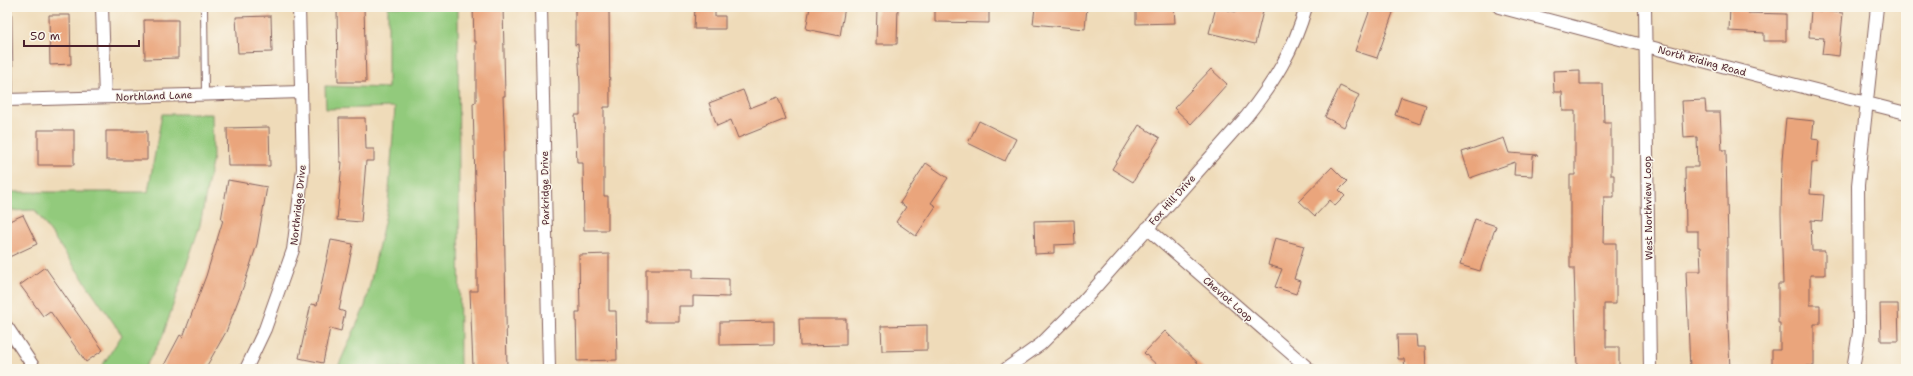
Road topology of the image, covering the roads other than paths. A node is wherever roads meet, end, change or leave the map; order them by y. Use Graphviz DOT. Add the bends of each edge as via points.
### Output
graph roads {
  1 [pos="8,7"];
  2 [pos="102,7"];
  3 [pos="204,7"];
  4 [pos="298,7"];
  5 [pos="541,7"];
  6 [pos="1306,7"];
  7 [pos="1499,7"];
  8 [pos="1645,7"];
  9 [pos="1876,7"];
  10 [pos="1646,46"];
  11 [pos="301,92"];
  12 [pos="205,94"];
  13 [pos="105,97"];
  14 [pos="8,100"];
  15 [pos="1866,103"];
  16 [pos="1906,113"];
  17 [pos="1147,228"];
  18 [pos="7,327"];
  19 [pos="35,369"];
  20 [pos="246,369"];
  21 [pos="549,369"];
  22 [pos="1006,369"];
  23 [pos="1309,369"];
  24 [pos="1650,369"];
  25 [pos="1854,369"];
  1 -- 14 [label="lane"];
  2 -- 13 [label="street"];
  3 -- 12 [label="lane"];
  4 -- 11 [label="street, Northridge Drive"];
  5 -- 21 [label="street, Parkridge Drive"];
  6 -- 17 [label="street, Fox Hill Drive" via="1289,54 1267,92"];
  7 -- 10 [label="street, North Riding Road"];
  8 -- 10 [label="street, West Northview Loop"];
  9 -- 15 [label="street"];
  10 -- 15 [label="street, North Riding Road"];
  10 -- 24 [label="street, West Northview Loop"];
  11 -- 12 [label="street, Northland Lane"];
  11 -- 20 [label="street, Northridge Drive" via="303,169 293,250 265,329"];
  12 -- 13 [label="street, Northland Lane"];
  13 -- 14 [label="street, Northland Lane"];
  15 -- 16 [label="street, North Riding Road"];
  15 -- 25 [label="street" via="1858,185 1859,332"];
  17 -- 22 [label="street, Fox Hill Drive" via="1078,307 1040,344"];
  17 -- 23 [label="street, Cheviot Loop"];
  18 -- 19 [label="street"];
}
